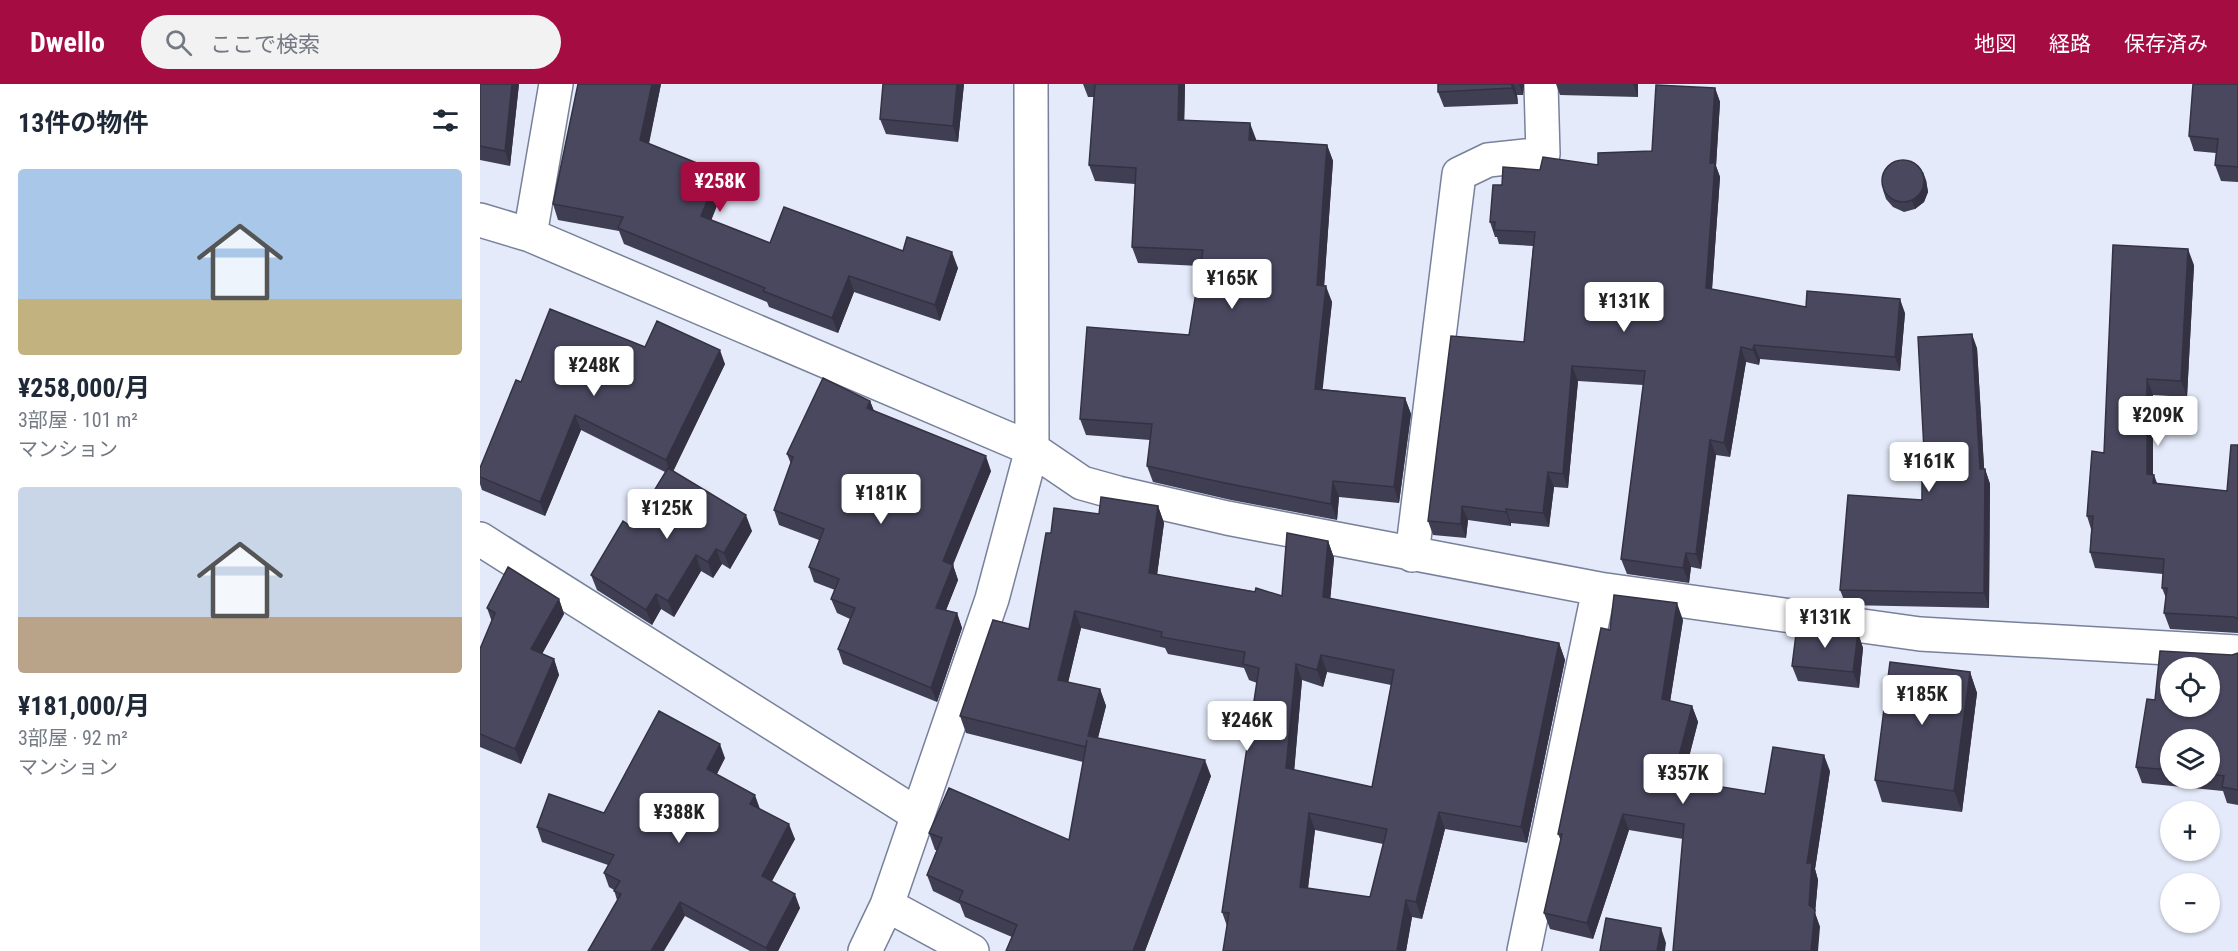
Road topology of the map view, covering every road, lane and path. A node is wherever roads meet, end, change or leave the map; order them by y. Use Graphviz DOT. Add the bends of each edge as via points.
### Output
graph roads {
  1 [pos="556,84"];
  2 [pos="1031,84"];
  3 [pos="1541,84"];
  4 [pos="480,220"];
  5 [pos="530,236"];
  6 [pos="1032,449"];
  7 [pos="480,539"];
  8 [pos="1412,555"];
  9 [pos="1599,589"];
  10 [pos="2238,652"];
  11 [pos="918,815"];
  12 [pos="887,905"];
  13 [pos="866,951"];
  14 [pos="972,951"];
  15 [pos="1524,951"];
  1 -- 5 [label="street"];
  2 -- 6 [label="street"];
  3 -- 8 [label="street" via="1543,154 1488,160 1459,174"];
  4 -- 5 [label="street"];
  5 -- 6 [label="street"];
  6 -- 8 [label="street" via="1082,483 1227,518"];
  6 -- 11 [label="street" via="992,599"];
  7 -- 11 [label="street"];
  8 -- 9 [label="street"];
  9 -- 10 [label="street" via="1920,634"];
  9 -- 15 [label="street"];
  11 -- 12 [label="street"];
  12 -- 13 [label="street"];
  12 -- 14 [label="street"];
}
